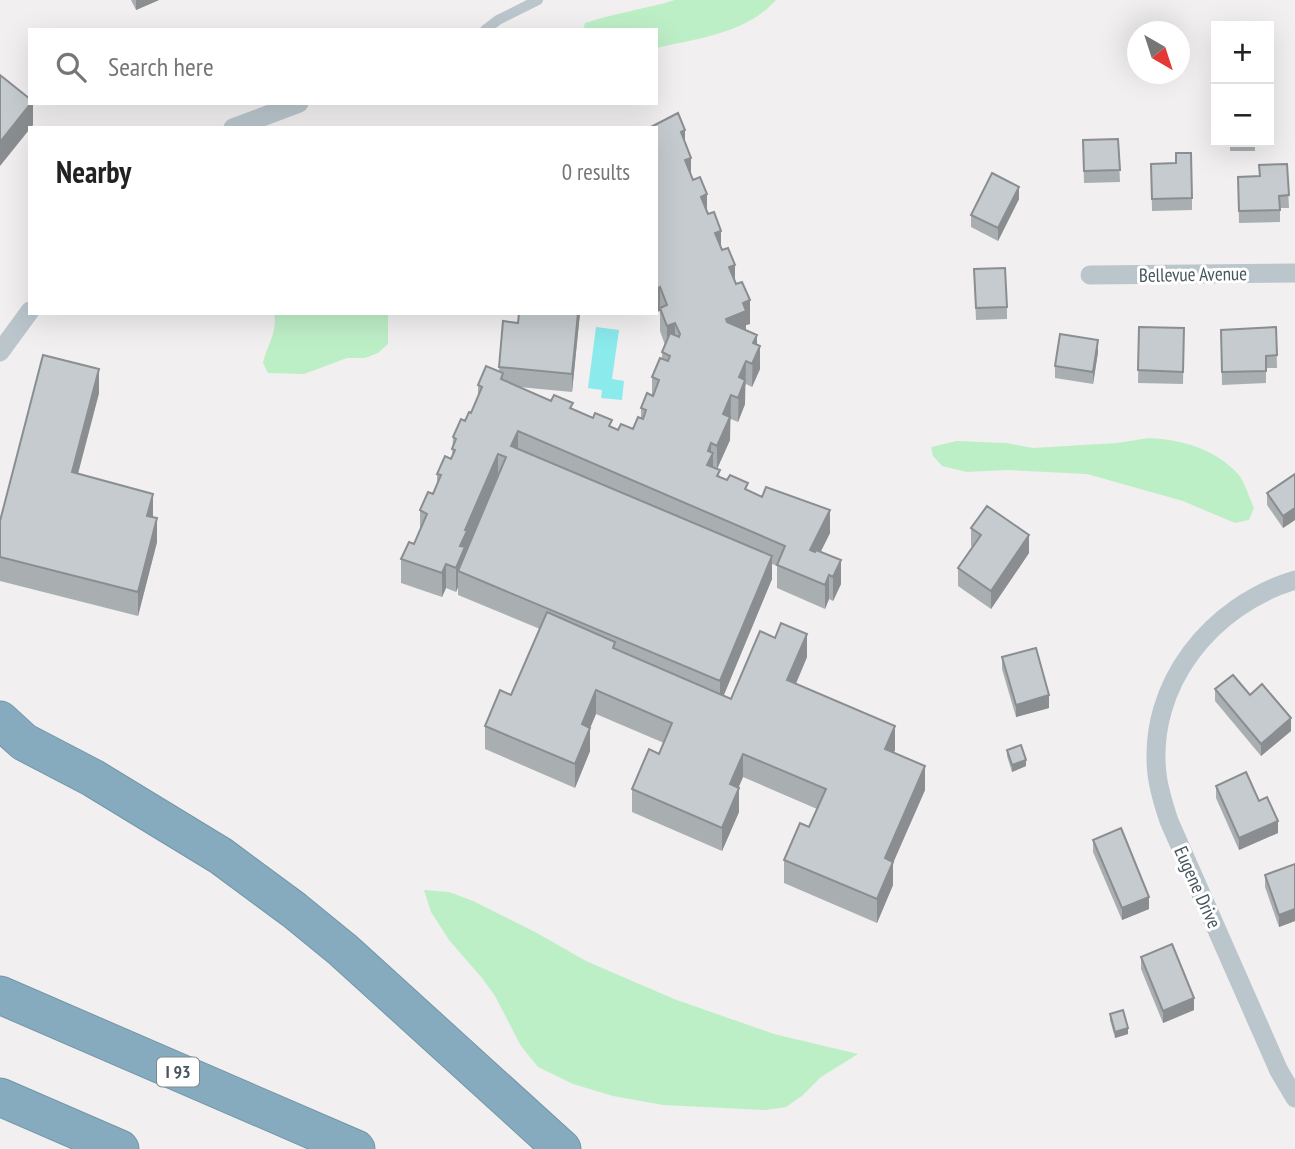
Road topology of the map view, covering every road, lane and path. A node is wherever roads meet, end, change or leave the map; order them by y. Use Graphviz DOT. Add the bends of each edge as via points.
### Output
graph roads {
  1 [pos="538,0"];
  2 [pos="488,28"];
  3 [pos="294,105"];
  4 [pos="238,126"];
  5 [pos="1295,273"];
  6 [pos="1090,275"];
  7 [pos="28,314"];
  8 [pos="0,352"];
  9 [pos="1295,580"];
  10 [pos="8,733"];
  11 [pos="0,995"];
  12 [pos="0,1097"];
  13 [pos="1295,1098"];
  14 [pos="120,1149"];
  15 [pos="356,1149"];
  16 [pos="562,1149"];
  1 -- 2 [label="lane"];
  3 -- 4 [label="street"];
  5 -- 6 [label="street, Bellevue Avenue"];
  7 -- 8 [label="street"];
  9 -- 13 [label="street, Eugene Drive" via="1252,597 1205,635 1169,692 1159,730 1157,772 1163,802 1195,881"];
  10 -- 16 [label="highway" via="93,778 221,856 294,910"];
  11 -- 15 [label="highway, I 93"];
  12 -- 14 [label="highway"];
}
